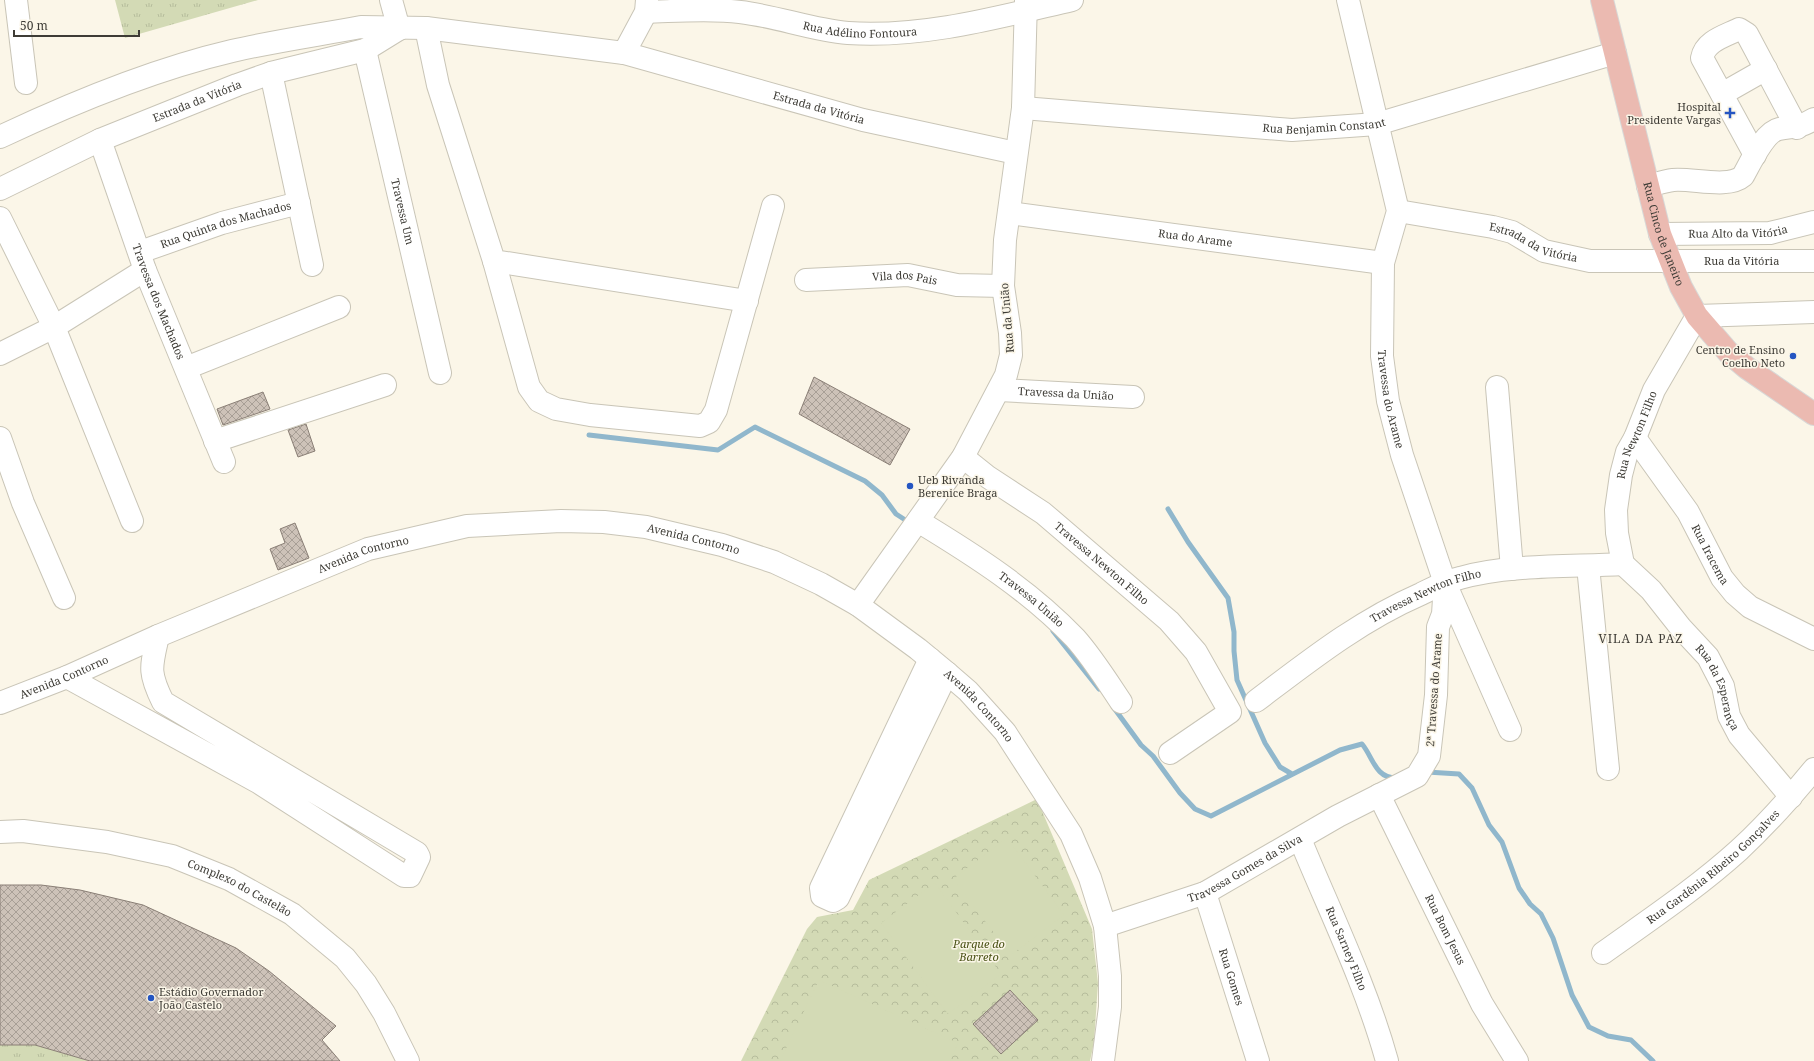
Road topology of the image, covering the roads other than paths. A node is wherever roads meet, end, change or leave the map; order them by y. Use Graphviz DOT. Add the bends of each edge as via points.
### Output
graph roads {
  1 [pos="16,0"];
  2 [pos="391,0"];
  3 [pos="1072,0"];
  4 [pos="1348,0"];
  5 [pos="1602,0"];
  6 [pos="1025,5"];
  7 [pos="647,6"];
  8 [pos="426,28"];
  9 [pos="399,29"];
  10 [pos="365,50"];
  11 [pos="624,53"];
  12 [pos="1616,53"];
  13 [pos="1766,69"];
  14 [pos="271,73"];
  15 [pos="26,83"];
  16 [pos="1722,94"];
  17 [pos="1023,108"];
  18 [pos="1806,123"];
  19 [pos="1377,124"];
  20 [pos="0,138"];
  21 [pos="100,140"];
  22 [pos="1016,153"];
  23 [pos="1755,155"];
  24 [pos="1648,186"];
  25 [pos="0,189"];
  26 [pos="299,203"];
  27 [pos="773,206"];
  28 [pos="1398,211"];
  29 [pos="1009,213"];
  30 [pos="0,218"];
  31 [pos="1814,222"];
  32 [pos="1660,234"];
  33 [pos="1670,260"];
  34 [pos="143,261"];
  35 [pos="494,261"];
  36 [pos="1814,261"];
  37 [pos="1383,263"];
  38 [pos="312,265"];
  39 [pos="806,280"];
  40 [pos="1003,286"];
  41 [pos="746,301"];
  42 [pos="339,307"];
  43 [pos="1814,312"];
  44 [pos="1697,316"];
  45 [pos="54,327"];
  46 [pos="0,354"];
  47 [pos="186,368"];
  48 [pos="440,373"];
  49 [pos="385,385"];
  50 [pos="1497,386"];
  51 [pos="999,390"];
  52 [pos="1133,397"];
  53 [pos="1814,414"];
  54 [pos="0,438"];
  55 [pos="1635,438"];
  56 [pos="215,441"];
  57 [pos="964,457"];
  58 [pos="224,462"];
  59 [pos="132,522"];
  60 [pos="914,526"];
  61 [pos="1623,564"];
  62 [pos="1588,566"];
  63 [pos="1512,570"];
  64 [pos="1445,583"];
  65 [pos="64,598"];
  66 [pos="858,605"];
  67 [pos="158,636"];
  68 [pos="1814,639"];
  69 [pos="930,659"];
  70 [pos="947,673"];
  71 [pos="67,677"];
  72 [pos="1256,701"];
  73 [pos="1121,702"];
  74 [pos="0,703"];
  75 [pos="1510,730"];
  76 [pos="1170,753"];
  77 [pos="1608,768"];
  78 [pos="1814,769"];
  79 [pos="1379,795"];
  80 [pos="1791,797"];
  81 [pos="0,832"];
  82 [pos="1300,839"];
  83 [pos="1205,893"];
  84 [pos="1105,926"];
  85 [pos="1603,953"];
  86 [pos="408,1061"];
  87 [pos="1103,1061"];
  88 [pos="1258,1061"];
  89 [pos="1387,1061"];
  90 [pos="1517,1061"];
  1 -- 15 [label="street"];
  2 -- 9 [label="street"];
  3 -- 6 [label="street, Rua Adélino Fontoura"];
  4 -- 19 [label="street"];
  5 -- 12 [label="main road, Rua Cinco de Janeiro"];
  6 -- 7 [label="street, Rua Adélino Fontoura" via="962,24 903,33 875,34 846,32 741,12"];
  6 -- 17 [label="street, Rua da União"];
  7 -- 11 [label="street"];
  8 -- 9 [label="street, Estrada da Vitória"];
  8 -- 11 [label="street, Estrada da Vitória"];
  8 -- 35 [label="street" via="438,85"];
  9 -- 10 [label="street, Estrada da Vitória"];
  9 -- 20 [label="street, Estrada da Vitória" via="361,27 233,50 143,78 30,123"];
  10 -- 14 [label="street, Estrada da Vitória"];
  10 -- 48 [label="street, Travessa Um"];
  11 -- 22 [label="street, Estrada da Vitória" via="863,120"];
  12 -- 19 [label="street, Rua Benjamin Constant"];
  12 -- 24 [label="main road, Rua Cinco de Janeiro"];
  13 -- 16 [label="street"];
  13 -- 16 [label="street" via="1743,30 1708,45 1703,50 1702,58"];
  13 -- 18 [label="street"];
  14 -- 21 [label="street, Estrada da Vitória"];
  14 -- 26 [label="street, Rua Quinta dos Machados"];
  16 -- 23 [label="street"];
  17 -- 19 [label="street, Rua Benjamin Constant" via="1292,130"];
  17 -- 22 [label="street, Rua da União"];
  18 -- 23 [label="street" via="1774,131 1765,139"];
  19 -- 28 [label="street"];
  21 -- 25 [label="street, Estrada da Vitória"];
  21 -- 34 [label="street, Travessa dos Machados"];
  22 -- 29 [label="street, Rua da União"];
  23 -- 24 [label="street" via="1743,176 1732,182 1673,180"];
  24 -- 32 [label="main road, Rua Cinco de Janeiro"];
  26 -- 34 [label="street, Rua Quinta dos Machados" via="222,223"];
  26 -- 38 [label="street"];
  27 -- 41 [label="street"];
  28 -- 33 [label="street, Estrada da Vitória" via="1512,232 1544,251 1590,262"];
  28 -- 37 [label="street, Travessa do Arame"];
  29 -- 37 [label="street, Rua do Arame"];
  29 -- 40 [label="street, Rua da União"];
  30 -- 45 [label="street"];
  31 -- 32 [label="street, Rua Alto da Vitória" via="1770,233"];
  32 -- 33 [label="main road, Rua Cinco de Janeiro"];
  33 -- 36 [label="street, Rua da Vitória"];
  33 -- 44 [label="main road, Rua Cinco de Janeiro"];
  34 -- 45 [label="street, Rua Quinta dos Machados"];
  34 -- 47 [label="street, Travessa dos Machados"];
  35 -- 41 [label="street"];
  35 -- 41 [label="street" via="533,395 546,406 590,415 700,426 709,422 716,410"];
  37 -- 64 [label="street, Travessa do Arame" via="1382,356 1388,401 1402,455"];
  39 -- 40 [label="street, Vila dos Pais" via="908,275 957,285"];
  40 -- 51 [label="street, Rua da União" via="1011,355"];
  42 -- 47 [label="street"];
  43 -- 44 [label="street"];
  44 -- 53 [label="main road, Rua Cinco de Janeiro" via="1728,352 1747,368"];
  44 -- 55 [label="street, Rua Newton Filho" via="1654,390"];
  45 -- 46 [label="street, Rua Quinta dos Machados"];
  45 -- 59 [label="street"];
  47 -- 56 [label="street, Travessa dos Machados"];
  49 -- 56 [label="street"];
  50 -- 63 [label="street"];
  51 -- 52 [label="street, Travessa da União"];
  51 -- 57 [label="street, Rua da União"];
  54 -- 65 [label="street" via="23,503"];
  55 -- 61 [label="street, Rua Newton Filho" via="1627,452 1616,510"];
  55 -- 68 [label="street, Rua Iracema" via="1688,512 1722,578 1735,594 1750,607"];
  56 -- 58 [label="street, Travessa dos Machados"];
  57 -- 60 [label="street, Rua da União"];
  57 -- 76 [label="street, Travessa Newton Filho" via="988,477 1043,513 1169,621 1196,652 1230,712"];
  60 -- 66 [label="street, Rua da União"];
  60 -- 73 [label="street, Travessa União" via="979,558 1027,593 1076,638"];
  61 -- 62 [label="street, Travessa Newton Filho"];
  61 -- 80 [label="street, Rua da Esperança" via="1651,590 1708,657 1723,686 1728,716 1739,735"];
  62 -- 63 [label="street, Travessa Newton Filho"];
  62 -- 77 [label="street"];
  63 -- 64 [label="street, Travessa Newton Filho" via="1473,575"];
  64 -- 72 [label="street, Travessa Newton Filho" via="1388,608 1345,634"];
  64 -- 75 [label="street, Travessa do Arame"];
  64 -- 79 [label="street, 2ª Travessa do Arame" via="1443,614 1438,626 1436,695 1429,756 1417,776"];
  66 -- 67 [label="street, Avenida Contorno" via="774,562 722,545 646,527 604,522 561,521 467,526 368,549"];
  66 -- 69 [label="street, Avenida Contorno"];
  67 -- 71 [label="street, Avenida Contorno"];
  67 -- 71 [label="street" via="151,667 154,686 163,702 417,852 419,857 410,876 404,876 354,846 258,782"];
  69 -- 70 [label="street, Avenida Contorno"];
  69 -- 70 [label="street" via="821,888 822,896 826,899 833,901 838,898"];
  70 -- 84 [label="street, Avenida Contorno" via="968,691 1005,732 1071,834 1090,878"];
  71 -- 74 [label="street, Avenida Contorno"];
  78 -- 80 [label="street, Rua Gardênia Ribeiro Gonçalves"];
  79 -- 82 [label="street, Travessa Gomes da Silva"];
  79 -- 90 [label="street, Rua Bom Jesus" via="1482,1004"];
  80 -- 85 [label="street, Rua Gardênia Ribeiro Gonçalves" via="1739,850"];
  81 -- 86 [label="street, Complexo do Castelão" via="23,831 107,842 172,856 229,879 286,911 345,958 366,984 384,1013"];
  82 -- 83 [label="street, Travessa Gomes da Silva"];
  82 -- 89 [label="street, Rua Sarney Filho" via="1356,975"];
  83 -- 84 [label="street, Travessa Gomes da Silva"];
  83 -- 88 [label="street, Rua Gomes"];
  84 -- 87 [label="street, Avenida Contorno" via="1110,992"];
}
